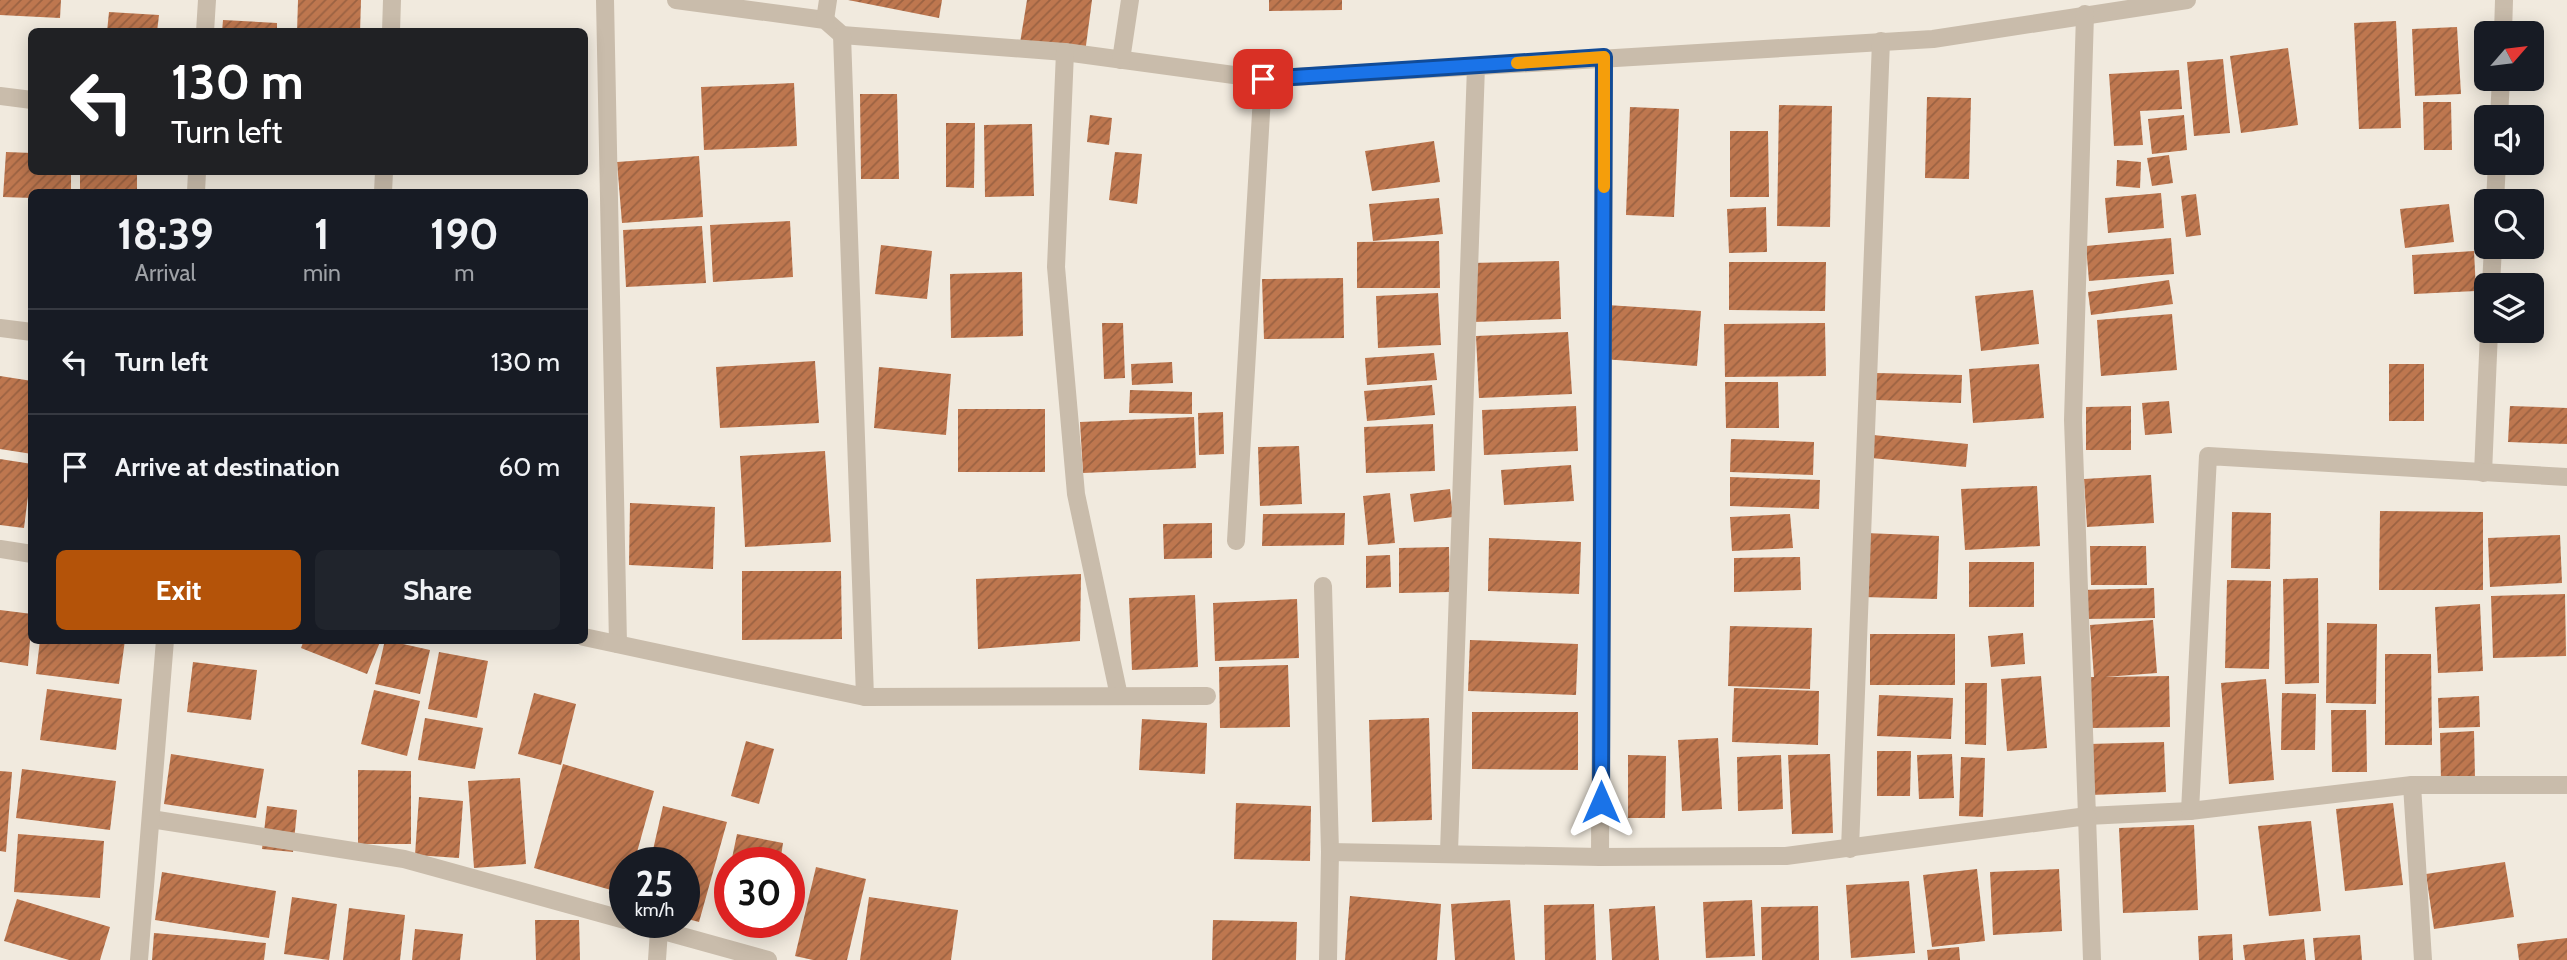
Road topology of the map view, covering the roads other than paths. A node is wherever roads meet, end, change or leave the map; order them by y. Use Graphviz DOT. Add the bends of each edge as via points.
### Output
graph roads {
  1 [pos="207,0"];
  2 [pos="392,0"];
  3 [pos="605,0"];
  4 [pos="676,0"];
  5 [pos="828,0"];
  6 [pos="1130,0"];
  7 [pos="2187,0"];
  8 [pos="2504,0"];
  9 [pos="2085,14"];
  10 [pos="825,20"];
  11 [pos="2503,21"];
  12 [pos="205,28"];
  13 [pos="391,28"];
  14 [pos="842,35"];
  15 [pos="1881,41"];
  16 [pos="1065,52"];
  17 [pos="1604,57"];
  18 [pos="1121,60"];
  19 [pos="1476,66"];
  20 [pos="1263,79"];
  21 [pos="0,96"];
  22 [pos="28,100"];
  23 [pos="0,328"];
  24 [pos="28,332"];
  25 [pos="2488,343"];
  26 [pos="2483,473"];
  27 [pos="2567,477"];
  28 [pos="1236,541"];
  29 [pos="0,549"];
  30 [pos="28,553"];
  31 [pos="1323,586"];
  32 [pos="588,638"];
  33 [pos="618,643"];
  34 [pos="165,644"];
  35 [pos="1119,696"];
  36 [pos="1207,696"];
  37 [pos="865,697"];
  38 [pos="2412,785"];
  39 [pos="2567,786"];
  40 [pos="2190,811"];
  41 [pos="2087,816"];
  42 [pos="151,819"];
  43 [pos="1850,849"];
  44 [pos="1330,852"];
  45 [pos="1449,852"];
  46 [pos="1600,857"];
  47 [pos="609,916"];
  48 [pos="658,938"];
  49 [pos="688,938"];
  50 [pos="139,960"];
  51 [pos="657,960"];
  52 [pos="768,960"];
  53 [pos="1328,960"];
  54 [pos="2092,960"];
  55 [pos="2423,960"];
  1 -- 12 [label="street"];
  2 -- 13 [label="street"];
  3 -- 33 [label="street"];
  4 -- 10 [label="street"];
  5 -- 10 [label="street"];
  6 -- 18 [label="street"];
  7 -- 9 [label="street"];
  8 -- 11 [label="street"];
  9 -- 15 [label="street" via="1933,39"];
  9 -- 41 [label="street" via="2073,420"];
  10 -- 14 [label="street"];
  14 -- 16 [label="street"];
  14 -- 37 [label="street"];
  15 -- 17 [label="street"];
  15 -- 43 [label="street"];
  16 -- 18 [label="street"];
  16 -- 35 [label="street" via="1057,281 1076,494"];
  17 -- 19 [label="street"];
  17 -- 46 [label="street"];
  18 -- 20 [label="street"];
  19 -- 20 [label="street"];
  19 -- 45 [label="street"];
  20 -- 28 [label="street"];
  21 -- 22 [label="street"];
  23 -- 24 [label="street"];
  25 -- 26 [label="street"];
  26 -- 27 [label="street"];
  26 -- 40 [label="street" via="2208,456"];
  29 -- 30 [label="street"];
  31 -- 44 [label="street"];
  32 -- 33 [label="street"];
  33 -- 37 [label="street"];
  34 -- 42 [label="street"];
  35 -- 36 [label="street"];
  35 -- 37 [label="street"];
  38 -- 39 [label="street"];
  38 -- 40 [label="street"];
  38 -- 55 [label="street"];
  40 -- 41 [label="street"];
  41 -- 43 [label="street"];
  41 -- 54 [label="street"];
  42 -- 47 [label="street" via="404,859"];
  42 -- 50 [label="street"];
  43 -- 46 [label="street" via="1786,856"];
  44 -- 45 [label="street"];
  44 -- 53 [label="street"];
  45 -- 46 [label="street"];
  48 -- 51 [label="street"];
  49 -- 52 [label="street"];
}
